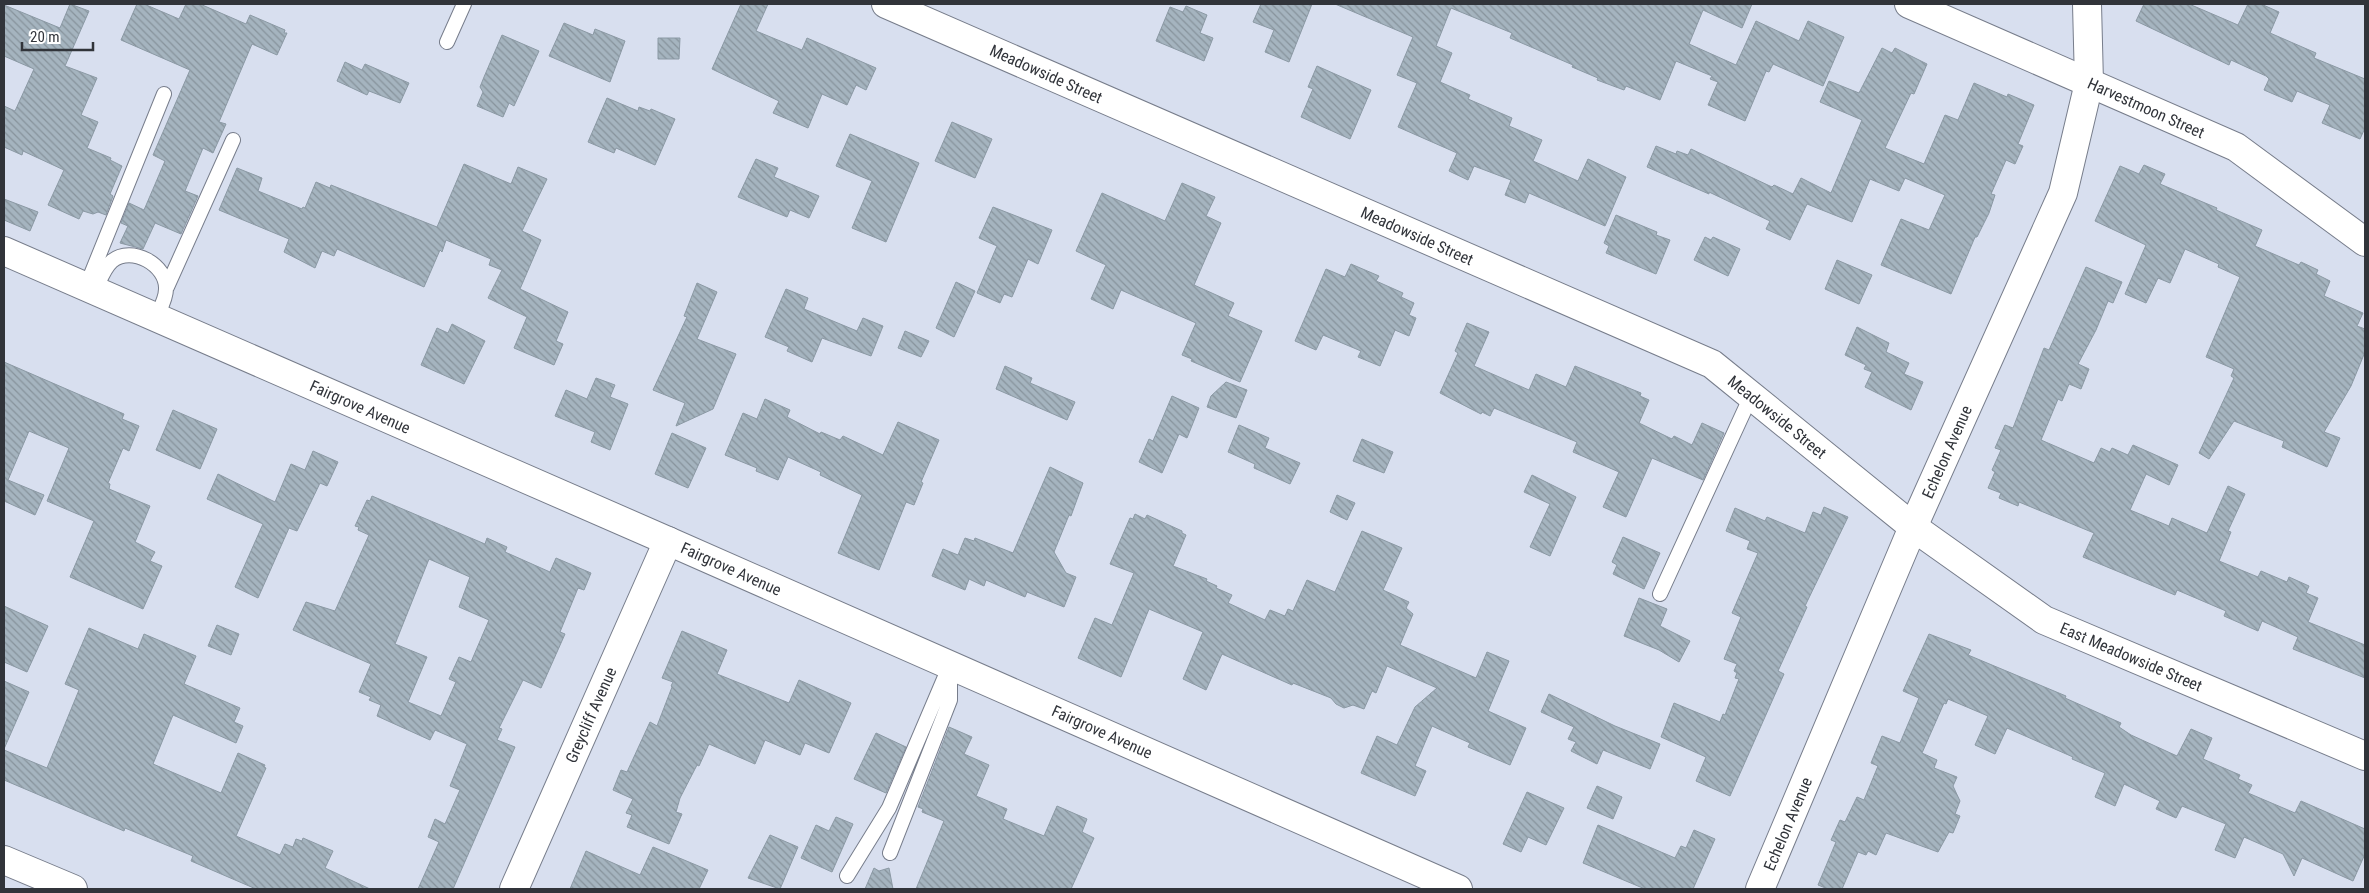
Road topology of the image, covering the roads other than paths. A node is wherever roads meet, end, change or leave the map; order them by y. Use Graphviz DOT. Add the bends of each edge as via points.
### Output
graph roads {
  1 [pos="464,4"];
  2 [pos="886,4"];
  3 [pos="1910,4"];
  4 [pos="2087,4"];
  5 [pos="447,42"];
  6 [pos="2089,83"];
  7 [pos="164,94"];
  8 [pos="233,140"];
  9 [pos="2365,242"];
  10 [pos="4,252"];
  11 [pos="167,287"];
  12 [pos="90,289"];
  13 [pos="156,318"];
  14 [pos="1751,396"];
  15 [pos="1913,527"];
  16 [pos="668,541"];
  17 [pos="1660,594"];
  18 [pos="950,666"];
  19 [pos="2365,756"];
  20 [pos="890,853"];
  21 [pos="4,860"];
  22 [pos="847,876"];
  23 [pos="73,889"];
  24 [pos="514,889"];
  25 [pos="1458,889"];
  26 [pos="1760,889"];
  1 -- 5 [label="lane"];
  2 -- 14 [label="street, Meadowside Street" via="1712,364"];
  3 -- 6 [label="street, Harvestmoon Street"];
  4 -- 6 [label="street, Echelon Avenue"];
  6 -- 9 [label="street, Harvestmoon Street" via="2236,148"];
  6 -- 15 [label="street, Echelon Avenue" via="2063,193"];
  7 -- 12 [label="lane"];
  8 -- 11 [label="lane"];
  10 -- 12 [label="street, Fairgrove Avenue"];
  11 -- 12 [label="lane" via="157,267 142,257 130,256 113,260"];
  11 -- 13 [label="lane"];
  12 -- 13 [label="street, Fairgrove Avenue"];
  13 -- 16 [label="street, Fairgrove Avenue"];
  14 -- 15 [label="street, Meadowside Street"];
  14 -- 17 [label="lane"];
  15 -- 19 [label="street, East Meadowside Street" via="2044,620"];
  15 -- 26 [label="street, Echelon Avenue"];
  16 -- 18 [label="street, Fairgrove Avenue"];
  16 -- 24 [label="street, Greycliff Avenue"];
  18 -- 20 [label="lane" via="950,700"];
  18 -- 22 [label="lane" via="889,808"];
  18 -- 25 [label="street, Fairgrove Avenue"];
  21 -- 23 [label="street"];
}
